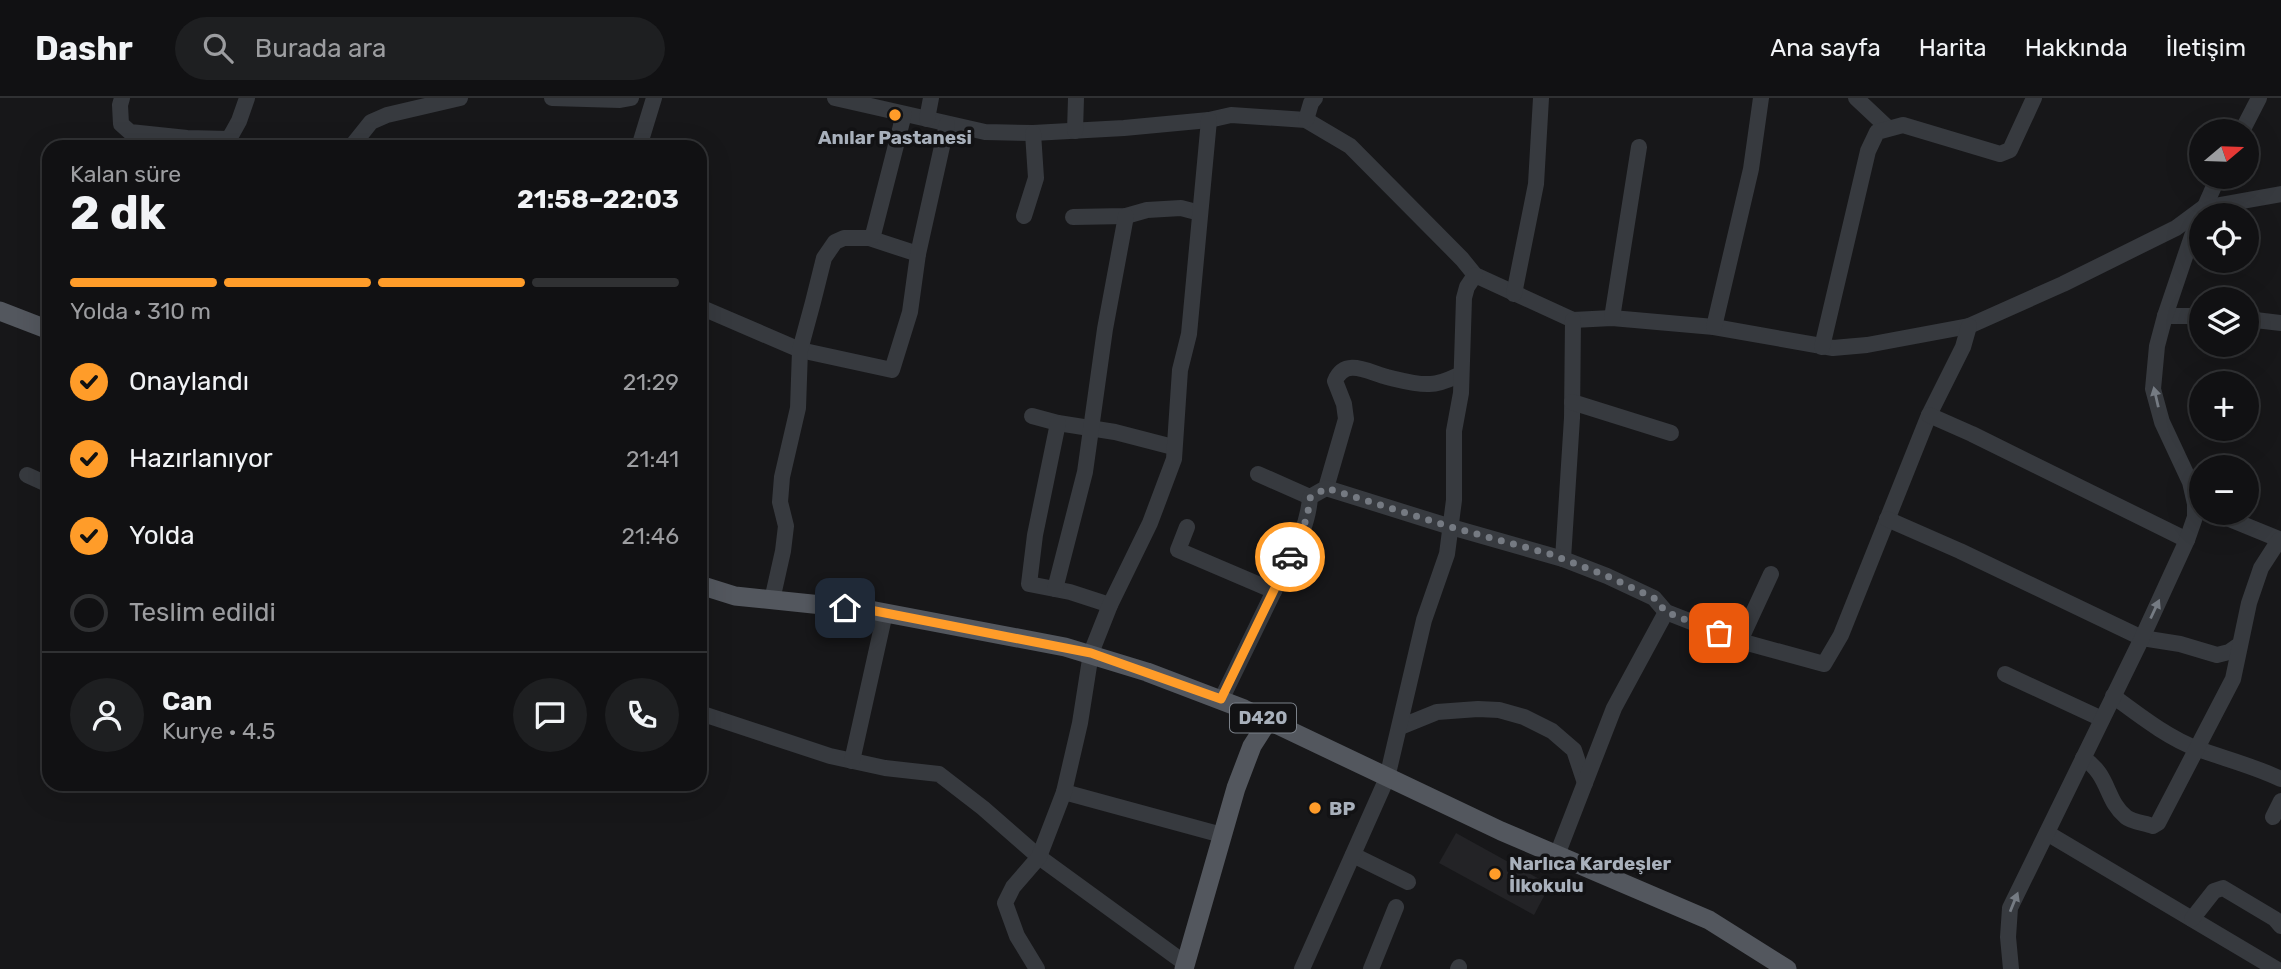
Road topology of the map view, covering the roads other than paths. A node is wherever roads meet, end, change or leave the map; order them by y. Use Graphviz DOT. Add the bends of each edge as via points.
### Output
graph roads {
  1 [pos="122,98"];
  2 [pos="247,98"];
  3 [pos="460,98"];
  4 [pos="552,98"];
  5 [pos="631,98"];
  6 [pos="654,98"];
  7 [pos="835,98"];
  8 [pos="931,98"];
  9 [pos="1076,98"];
  10 [pos="1541,98"];
  11 [pos="1761,98"];
  12 [pos="1856,98"];
  13 [pos="2034,98"];
  14 [pos="2259,98"];
  15 [pos="1312,100"];
  16 [pos="430,102"];
  17 [pos="895,107"];
  18 [pos="927,119"];
  19 [pos="2248,119"];
  20 [pos="1209,120"];
  21 [pos="1306,120"];
  22 [pos="947,124"];
  23 [pos="1888,128"];
  24 [pos="1075,131"];
  25 [pos="1033,133"];
  26 [pos="171,140"];
  27 [pos="218,140"];
  28 [pos="357,140"];
  29 [pos="641,140"];
  30 [pos="1639,147"];
  31 [pos="2281,194"];
  32 [pos="2231,203"];
  33 [pos="1200,213"];
  34 [pos="1024,216"];
  35 [pos="1126,216"];
  36 [pos="1073,217"];
  37 [pos="2188,229"];
  38 [pos="869,238"];
  39 [pos="918,254"];
  40 [pos="1475,275"];
  41 [pos="1514,295"];
  42 [pos="707,310"];
  43 [pos="0,311"];
  44 [pos="2165,316"];
  45 [pos="2189,316"];
  46 [pos="1612,318"];
  47 [pos="1573,320"];
  48 [pos="2259,320"];
  49 [pos="2281,323"];
  50 [pos="1969,326"];
  51 [pos="42,327"];
  52 [pos="1714,327"];
  53 [pos="1822,347"];
  54 [pos="800,350"];
  55 [pos="1461,374"];
  56 [pos="1572,402"];
  57 [pos="1928,415"];
  58 [pos="1032,416"];
  59 [pos="1058,423"];
  60 [pos="1092,427"];
  61 [pos="1671,433"];
  62 [pos="1173,447"];
  63 [pos="1258,474"];
  64 [pos="27,475"];
  65 [pos="42,482"];
  66 [pos="2189,482"];
  67 [pos="1326,488"];
  68 [pos="1310,498"];
  69 [pos="1887,519"];
  70 [pos="2193,525"];
  71 [pos="2244,525"];
  72 [pos="1187,527"];
  73 [pos="1451,527"];
  74 [pos="2188,540"];
  75 [pos="2280,540"];
  76 [pos="1563,559"];
  77 [pos="1771,574"];
  78 [pos="707,587"];
  79 [pos="1055,589"];
  80 [pos="1273,591"];
  81 [pos="772,600"];
  82 [pos="1111,605"];
  83 [pos="1666,612"];
  84 [pos="885,613"];
  85 [pos="2141,638"];
  86 [pos="1740,641"];
  87 [pos="2239,645"];
  88 [pos="1091,653"];
  89 [pos="2005,674"];
  90 [pos="2113,696"];
  91 [pos="1221,699"];
  92 [pos="707,716"];
  93 [pos="2102,719"];
  94 [pos="1268,720"];
  95 [pos="1400,727"];
  96 [pos="2196,748"];
  97 [pos="2083,758"];
  98 [pos="852,761"];
  99 [pos="1387,778"];
  100 [pos="2281,779"];
  101 [pos="1585,783"];
  102 [pos="1064,792"];
  103 [pos="2281,801"];
  104 [pos="2273,817"];
  105 [pos="2048,833"];
  106 [pos="1222,835"];
  107 [pos="1353,855"];
  108 [pos="1557,855"];
  109 [pos="1039,857"];
  110 [pos="1408,882"];
  111 [pos="1396,906"];
  112 [pos="2192,919"];
  113 [pos="2281,926"];
  114 [pos="1185,967"];
  115 [pos="1037,969"];
  116 [pos="1302,969"];
  117 [pos="1371,969"];
  118 [pos="1787,969"];
  119 [pos="2011,969"];
  120 [pos="2276,969"];
  1 -- 26 [label="street" via="121,124 130,132"];
  2 -- 27 [label="street" via="229,139"];
  3 -- 16 [label="street"];
  4 -- 5 [label="street"];
  6 -- 29 [label="street"];
  7 -- 17 [label="street"];
  8 -- 18 [label="street"];
  9 -- 24 [label="street"];
  10 -- 41 [label="street" via="1536,184"];
  11 -- 52 [label="street" via="1751,169"];
  12 -- 23 [label="street"];
  13 -- 23 [label="street" via="2010,150 2000,154 1903,125"];
  14 -- 19 [label="street"];
  15 -- 21 [label="street"];
  16 -- 28 [label="street" via="371,122"];
  17 -- 18 [label="street"];
  17 -- 38 [label="street"];
  18 -- 22 [label="street"];
  20 -- 21 [label="street" via="1231,115"];
  20 -- 24 [label="street"];
  20 -- 33 [label="street"];
  21 -- 40 [label="street" via="1350,146"];
  22 -- 25 [label="street" via="985,132"];
  22 -- 39 [label="street"];
  23 -- 53 [label="street" via="1877,132 1868,151"];
  24 -- 25 [label="street"];
  25 -- 34 [label="street" via="1036,177"];
  30 -- 46 [label="street"];
  31 -- 32 [label="street"];
  33 -- 35 [label="street" via="1181,208"];
  33 -- 62 [label="street"];
  35 -- 36 [label="street"];
  35 -- 60 [label="street"];
  37 -- 44 [label="street"];
  37 -- 50 [label="street"];
  38 -- 39 [label="street"];
  38 -- 54 [label="street" via="835,242 824,258"];
  39 -- 54 [label="street" via="909,312 892,370"];
  40 -- 41 [label="street"];
  40 -- 55 [label="street" via="1464,298"];
  41 -- 47 [label="street"];
  42 -- 54 [label="street"];
  43 -- 51 [label="main road"];
  44 -- 45 [label="street"];
  66 -- 44 [label="street, one-way" via="2162,422 2153,389"];
  46 -- 47 [label="street"];
  46 -- 52 [label="street"];
  47 -- 56 [label="street"];
  48 -- 49 [label="street"];
  50 -- 53 [label="street" via="1867,345"];
  50 -- 57 [label="street"];
  52 -- 53 [label="street"];
  54 -- 81 [label="street" via="798,408 780,502 786,526"];
  55 -- 67 [label="street" via="1431,384 1356,367 1338,373 1335,381 1346,419"];
  55 -- 73 [label="street"];
  56 -- 61 [label="street"];
  56 -- 76 [label="street"];
  57 -- 69 [label="street"];
  57 -- 74 [label="street"];
  58 -- 59 [label="street"];
  59 -- 60 [label="street"];
  59 -- 79 [label="street" via="1029,584"];
  60 -- 62 [label="street"];
  60 -- 79 [label="street"];
  62 -- 82 [label="street" via="1174,459 1150,523"];
  63 -- 68 [label="street"];
  64 -- 65 [label="street"];
  67 -- 68 [label="street"];
  67 -- 73 [label="street"];
  68 -- 80 [label="street" via="1303,530"];
  69 -- 85 [label="street"];
  69 -- 86 [label="street" via="1841,635 1824,664"];
  70 -- 74 [label="street"];
  71 -- 75 [label="street"];
  72 -- 80 [label="street" via="1178,550"];
  73 -- 76 [label="street"];
  73 -- 95 [label="street" via="1447,554 1411,666"];
  85 -- 74 [label="street, one-way"];
  75 -- 87 [label="street" via="2261,568"];
  76 -- 83 [label="street" via="1654,598"];
  77 -- 86 [label="street"];
  78 -- 81 [label="main road, D420"];
  79 -- 82 [label="street"];
  80 -- 91 [label="street"];
  81 -- 84 [label="main road, D420"];
  82 -- 88 [label="street"];
  83 -- 86 [label="street"];
  83 -- 101 [label="street" via="1614,708"];
  84 -- 88 [label="main road, D420"];
  84 -- 98 [label="street"];
  85 -- 87 [label="street" via="2217,655"];
  85 -- 90 [label="street"];
  87 -- 96 [label="street" via="2233,679"];
  88 -- 91 [label="main road, D420"];
  88 -- 102 [label="street"];
  89 -- 93 [label="street"];
  90 -- 93 [label="street"];
  90 -- 96 [label="street"];
  91 -- 94 [label="main road, D420"];
  92 -- 98 [label="street"];
  93 -- 97 [label="street"];
  94 -- 99 [label="main road, D420"];
  94 -- 106 [label="main road" via="1248,757"];
  95 -- 99 [label="street"];
  95 -- 101 [label="street" via="1437,712 1499,710 1524,717 1552,731 1574,750"];
  96 -- 97 [label="street" via="2153,826 2127,818 2095,766"];
  96 -- 100 [label="street"];
  97 -- 105 [label="street"];
  98 -- 109 [label="street" via="939,774"];
  99 -- 107 [label="street"];
  99 -- 108 [label="main road, D420"];
  101 -- 108 [label="street"];
  102 -- 106 [label="street"];
  102 -- 109 [label="street"];
  103 -- 104 [label="street"];
  105 -- 112 [label="street"];
  119 -- 105 [label="street, one-way" via="2010,908"];
  106 -- 114 [label="main road"];
  107 -- 110 [label="street"];
  107 -- 116 [label="street"];
  108 -- 118 [label="main road, D420" via="1709,920"];
  109 -- 114 [label="street"];
  109 -- 115 [label="street" via="1005,903 1017,936"];
  111 -- 117 [label="street"];
  112 -- 113 [label="street" via="2214,891 2224,888"];
  112 -- 120 [label="street"];
}
